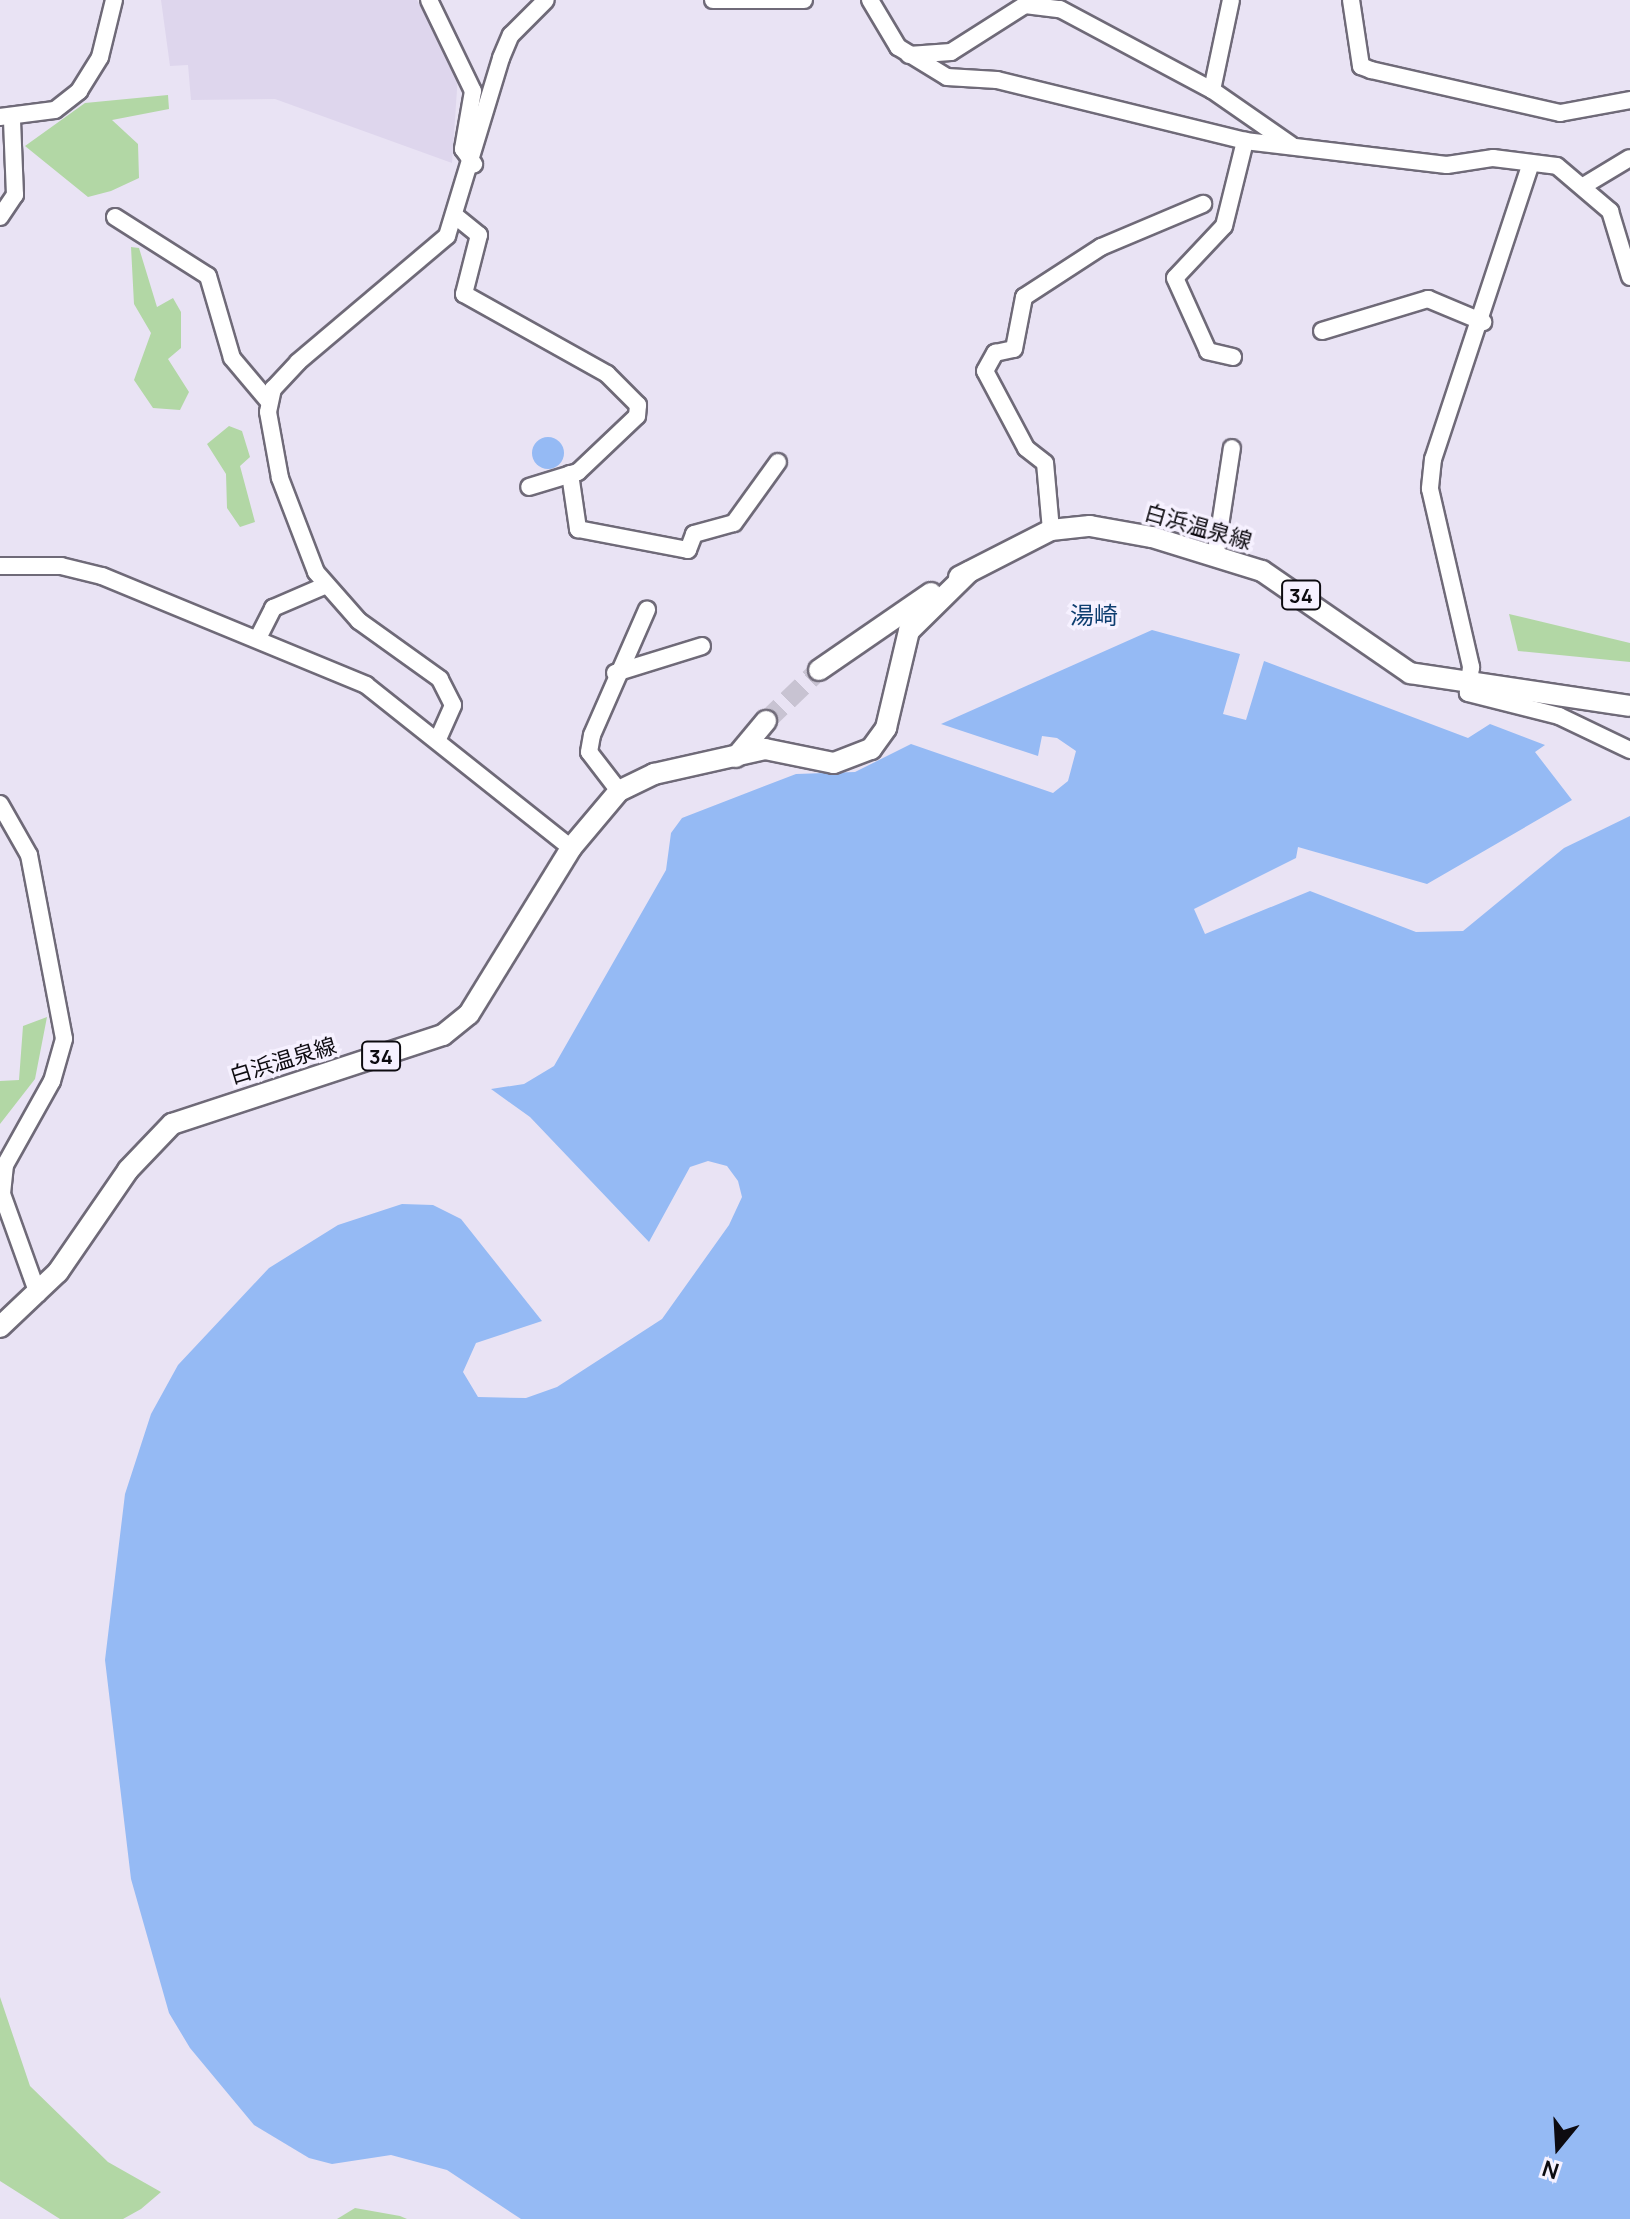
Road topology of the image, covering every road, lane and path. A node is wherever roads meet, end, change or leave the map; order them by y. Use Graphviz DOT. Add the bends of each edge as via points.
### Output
graph roads {
  1 [pos="114,0"];
  2 [pos="429,0"];
  3 [pos="546,0"];
  4 [pos="713,0"];
  5 [pos="804,0"];
  6 [pos="870,0"];
  7 [pos="1231,0"];
  8 [pos="1351,0"];
  9 [pos="909,55"];
  10 [pos="1212,90"];
  11 [pos="1630,100"];
  12 [pos="6,118"];
  13 [pos="1245,141"];
  14 [pos="1294,147"];
  15 [pos="1630,158"];
  16 [pos="1531,163"];
  17 [pos="474,164"];
  18 [pos="1585,185"];
  19 [pos="1203,204"];
  20 [pos="0,217"];
  21 [pos="115,217"];
  22 [pos="458,218"];
  23 [pos="1625,227"];
  24 [pos="1630,277"];
  25 [pos="1483,322"];
  26 [pos="1322,331"];
  27 [pos="1233,357"];
  28 [pos="269,402"];
  29 [pos="1232,448"];
  30 [pos="778,462"];
  31 [pos="570,474"];
  32 [pos="529,487"];
  33 [pos="1051,530"];
  34 [pos="1216,552"];
  35 [pos="0,566"];
  36 [pos="969,572"];
  37 [pos="324,586"];
  38 [pos="647,610"];
  39 [pos="258,638"];
  40 [pos="702,646"];
  41 [pos="819,670"];
  42 [pos="615,673"];
  43 [pos="1468,682"];
  44 [pos="1630,706"];
  45 [pos="766,721"];
  46 [pos="438,739"];
  47 [pos="1630,750"];
  48 [pos="734,760"];
  49 [pos="619,791"];
  50 [pos="0,804"];
  51 [pos="571,848"];
  52 [pos="38,1294"];
  53 [pos="0,1327"];
  1 -- 12 [label="street" via="100,57 79,91 55,110"];
  2 -- 17 [label="street" via="473,91 463,149"];
  3 -- 17 [label="street" via="511,35"];
  4 -- 5 [label="street"];
  6 -- 9 [label="street"];
  7 -- 10 [label="street"];
  8 -- 11 [label="street" via="1361,66 1371,70 1560,113"];
  9 -- 10 [label="street" via="951,52 1002,13 1037,6 1060,9"];
  9 -- 13 [label="street" via="947,77 997,80"];
  10 -- 14 [label="street"];
  12 -- 20 [label="street" via="15,195"];
  13 -- 14 [label="street"];
  13 -- 27 [label="street" via="1224,226 1175,278 1208,351"];
  14 -- 16 [label="street" via="1447,165 1493,158"];
  15 -- 18 [label="street"];
  16 -- 18 [label="street" via="1557,166"];
  16 -- 25 [label="street"];
  17 -- 22 [label="street"];
  18 -- 23 [label="street"];
  19 -- 33 [label="street" via="1101,247 1024,297 1014,349 995,353 985,371 1026,448 1045,463"];
  21 -- 28 [label="street" via="208,276 232,358"];
  22 -- 28 [label="street" via="422,263 298,362"];
  22 -- 31 [label="street" via="479,235 464,294 607,374 638,405 637,416"];
  23 -- 24 [label="street"];
  25 -- 26 [label="street" via="1428,299"];
  25 -- 43 [label="street" via="1430,476"];
  28 -- 37 [label="street" via="280,478"];
  29 -- 34 [label="street"];
  30 -- 31 [label="street" via="734,523 694,534 688,550 578,529"];
  31 -- 32 [label="street"];
  33 -- 34 [label="main road, 白浜温泉線 / 34" via="1090,526"];
  33 -- 36 [label="main road, 白浜温泉線 / 34"];
  34 -- 43 [label="main road, 白浜温泉線 / 34" via="1292,588 1399,667 1438,682"];
  35 -- 39 [label="street" via="61,566 102,576"];
  36 -- 41 [label="main road, 白浜温泉線 / 34"];
  36 -- 48 [label="main road, 白浜温泉線 / 34" via="909,631 886,728 871,749 847,762 765,749"];
  37 -- 39 [label="street" via="273,608"];
  37 -- 46 [label="street" via="359,621 440,679 453,705"];
  38 -- 42 [label="street"];
  39 -- 46 [label="street" via="366,685"];
  40 -- 42 [label="street"];
  42 -- 49 [label="street" via="589,752"];
  43 -- 44 [label="main road, 白浜温泉線 / 34"];
  43 -- 47 [label="street" via="1468,693 1479,699 1559,716"];
  45 -- 48 [label="main road"];
  46 -- 51 [label="street"];
  48 -- 49 [label="main road, 白浜温泉線 / 34" via="654,774"];
  49 -- 51 [label="main road, 白浜温泉線 / 34"];
  50 -- 52 [label="street" via="29,855 64,1039 52,1081 5,1165 2,1194"];
  51 -- 52 [label="main road, 白浜温泉線 / 34" via="491,983 451,1028 172,1124 128,1170"];
  52 -- 53 [label="main road, 白浜温泉線 / 34"];
}
